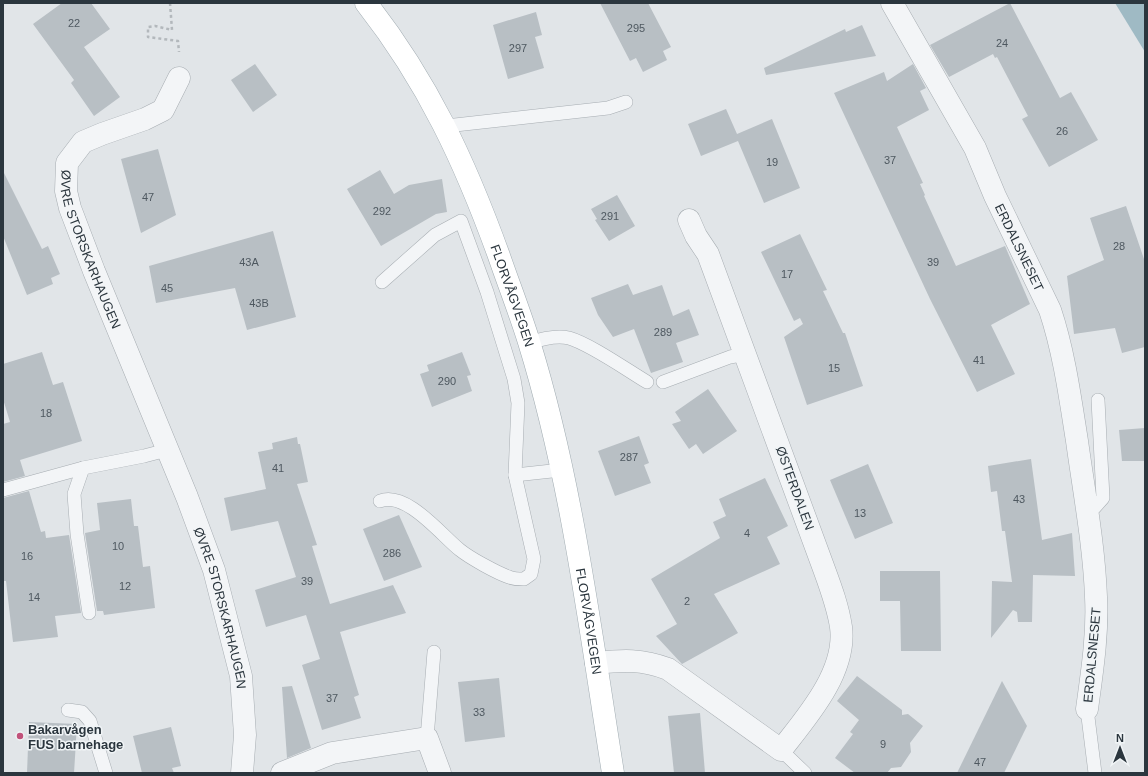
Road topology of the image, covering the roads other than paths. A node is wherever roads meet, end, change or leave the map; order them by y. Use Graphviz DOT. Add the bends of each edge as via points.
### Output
graph roads {
  1 [pos="366,3"];
  2 [pos="892,3"];
  3 [pos="179,78"];
  4 [pos="626,102"];
  5 [pos="446,126"];
  6 [pos="689,220"];
  7 [pos="382,282"];
  8 [pos="529,343"];
  9 [pos="746,354"];
  10 [pos="647,382"];
  11 [pos="663,382"];
  12 [pos="1098,400"];
  13 [pos="167,450"];
  14 [pos="83,468"];
  15 [pos="561,470"];
  16 [pos="515,475"];
  17 [pos="3,490"];
  18 [pos="380,501"];
  19 [pos="1088,512"];
  20 [pos="90,613"];
  21 [pos="434,652"];
  22 [pos="596,663"];
  23 [pos="1088,709"];
  24 [pos="68,710"];
  25 [pos="428,738"];
  26 [pos="781,750"];
  27 [pos="106,773"];
  28 [pos="242,773"];
  29 [pos="282,773"];
  30 [pos="440,773"];
  31 [pos="612,773"];
  32 [pos="805,773"];
  33 [pos="1096,773"];
  1 -- 5 [label="main road, FLORVÅGVEGEN" via="407,59"];
  2 -- 19 [label="street, ERDALSNESET" via="975,148 995,196 1050,310 1070,396"];
  3 -- 13 [label="street, ØVRE STORSKARHAUGEN" via="162,110 146,119 83,142 67,163 66,176 70,208"];
  4 -- 5 [label="lane" via="608,108"];
  5 -- 8 [label="main road, FLORVÅGVEGEN" via="482,209"];
  6 -- 9 [label="street, ØSTERDALEN" via="708,254"];
  7 -- 16 [label="lane, FLORVÅGVEGEN" via="435,235 461,221 487,292 514,379 518,403"];
  8 -- 10 [label="lane" via="542,339 569,338"];
  8 -- 15 [label="main road, FLORVÅGVEGEN"];
  9 -- 11 [label="lane" via="730,357"];
  9 -- 26 [label="street, ØSTERDALEN" via="834,597 841,628 841,646 830,681"];
  12 -- 19 [label="lane" via="1102,498 1096,507"];
  13 -- 14 [label="lane"];
  13 -- 28 [label="street, ØVRE STORSKARHAUGEN" via="214,570 237,656 244,704"];
  14 -- 17 [label="lane"];
  14 -- 20 [label="lane" via="74,494 77,534"];
  15 -- 16 [label="lane"];
  15 -- 22 [label="main road, FLORVÅGVEGEN"];
  16 -- 18 [label="lane, FLORVÅGVEGEN" via="534,559 532,574 524,579 509,577 461,551 419,514 401,502"];
  19 -- 23 [label="street, ERDALSNESET" via="1096,598 1095,640"];
  21 -- 25 [label="lane"];
  22 -- 26 [label="street" via="616,660 648,662 668,669"];
  22 -- 31 [label="main road, FLORVÅGVEGEN"];
  23 -- 33 [label="lane, ERDALSNESET"];
  24 -- 27 [label="lane" via="82,712 90,721"];
  25 -- 29 [label="street" via="332,753"];
  25 -- 30 [label="street"];
  26 -- 32 [label="lane"];
}
